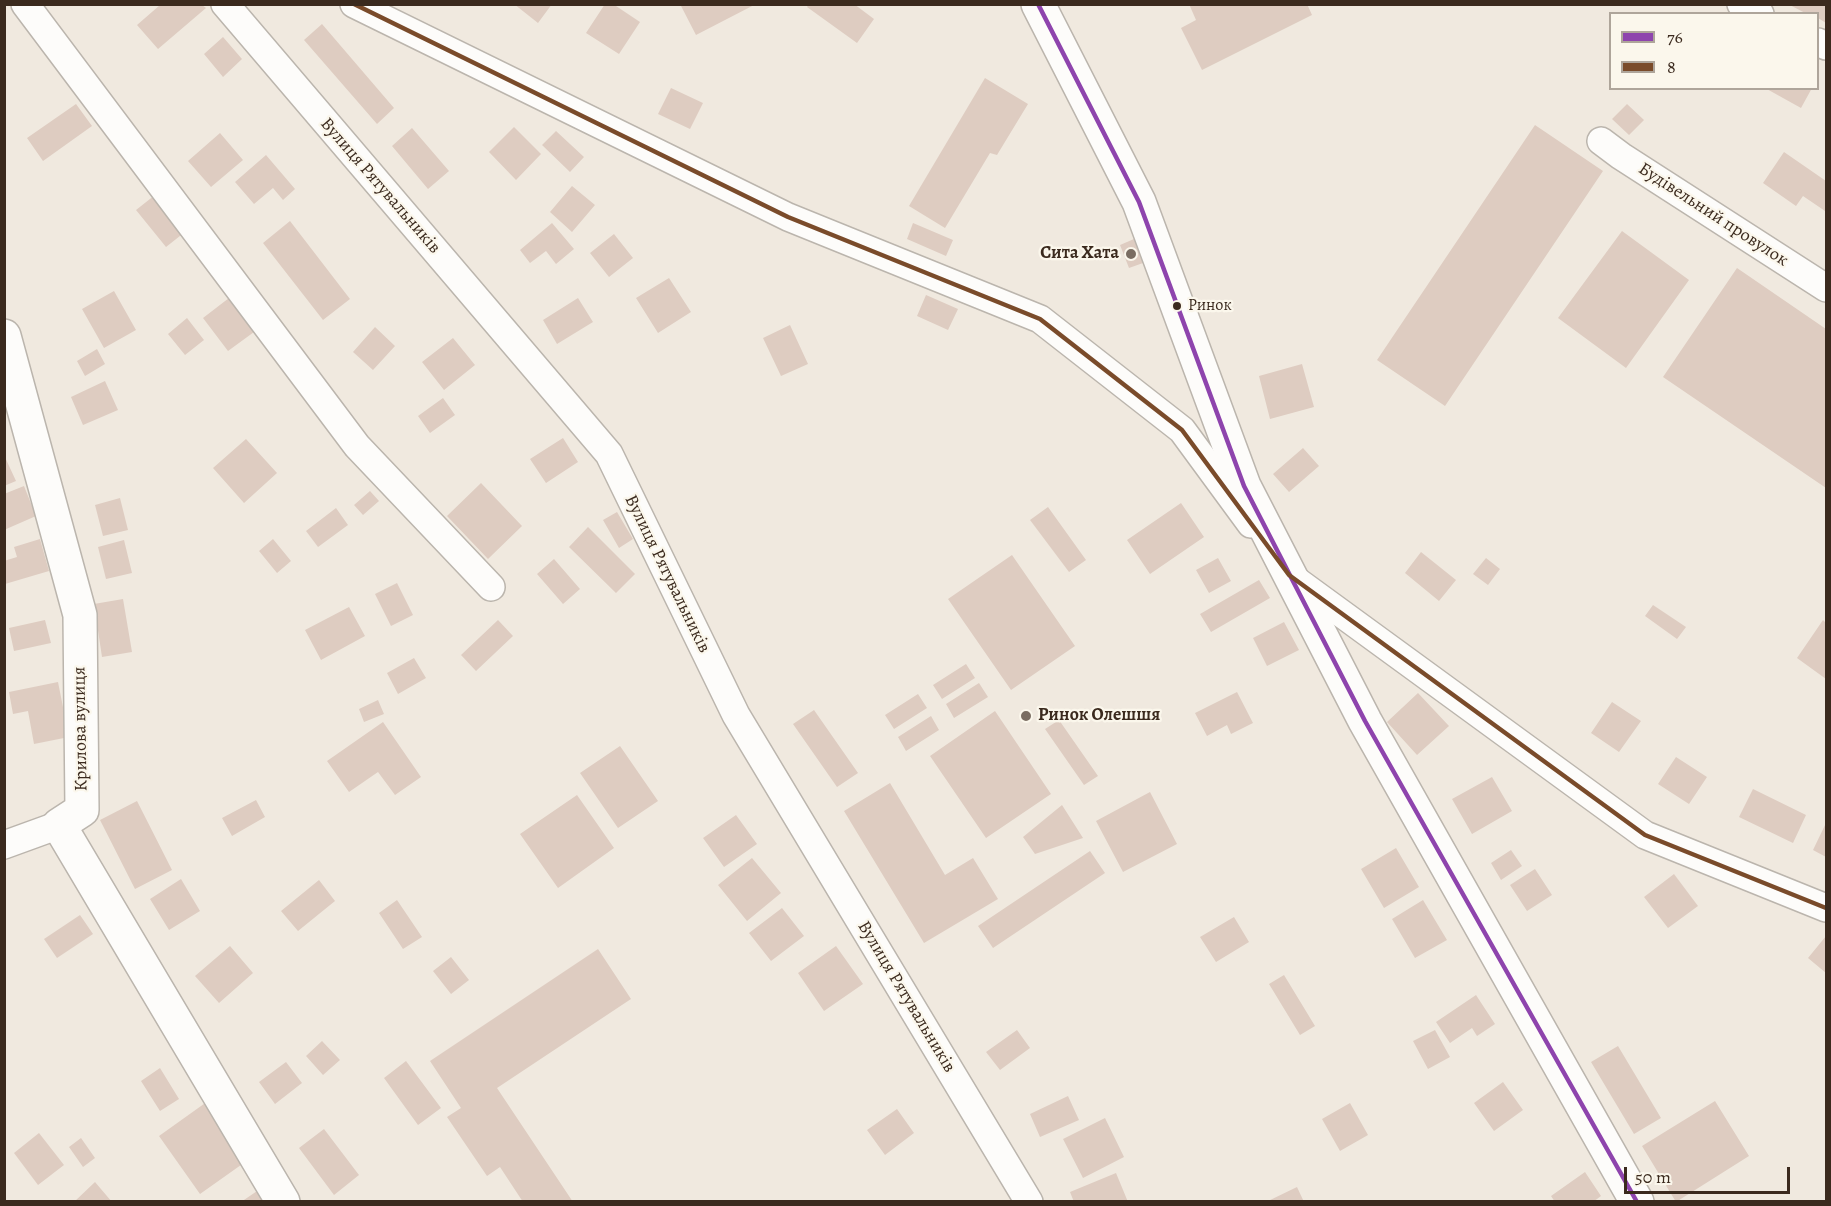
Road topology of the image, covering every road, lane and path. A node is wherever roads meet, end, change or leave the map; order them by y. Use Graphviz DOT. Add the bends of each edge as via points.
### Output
graph roads {
  1 [pos="25,4"];
  2 [pos="225,4"];
  3 [pos="354,4"];
  4 [pos="1038,4"];
  5 [pos="1741,4"];
  6 [pos="1756,12"];
  7 [pos="1601,141"];
  8 [pos="1827,288"];
  9 [pos="4,336"];
  10 [pos="1289,575"];
  11 [pos="491,587"];
  12 [pos="59,825"];
  13 [pos="4,845"];
  14 [pos="1827,908"];
  15 [pos="283,1202"];
  16 [pos="1029,1202"];
  17 [pos="1637,1202"];
  1 -- 11 [label="street" via="357,446"];
  2 -- 16 [label="street, Вулиця Рятувальників" via="609,454 736,716"];
  3 -- 10 [label="street" via="788,217 1041,319 1182,430"];
  4 -- 10 [label="street" via="1139,202 1244,486"];
  5 -- 6 [label="street"];
  7 -- 8 [label="street, Будівельний провулок"];
  9 -- 12 [label="street, Крилова вулиця" via="80,615 82,810"];
  10 -- 14 [label="street" via="1645,835"];
  10 -- 17 [label="street" via="1365,721"];
  12 -- 13 [label="street"];
  12 -- 15 [label="street"];
}
